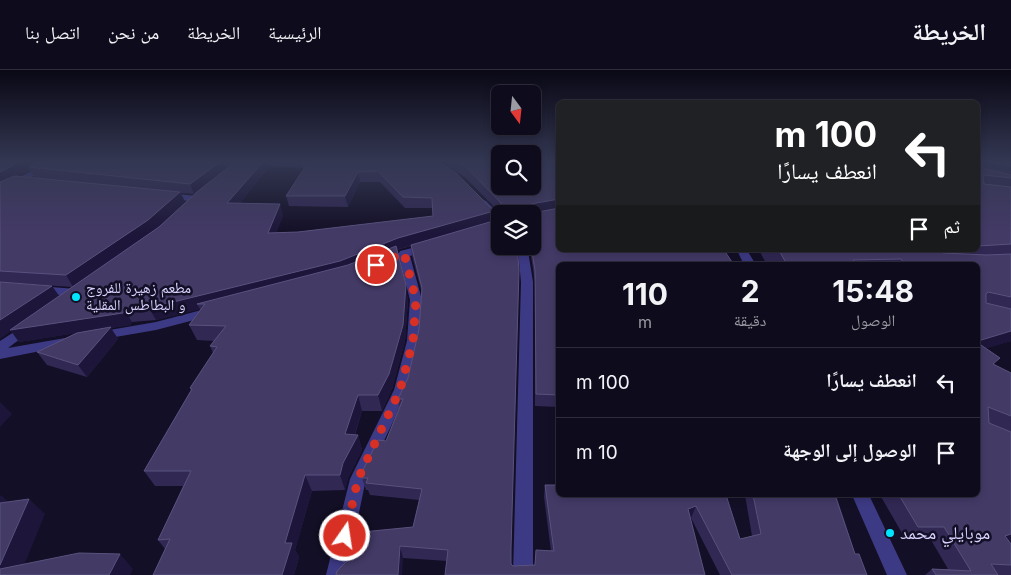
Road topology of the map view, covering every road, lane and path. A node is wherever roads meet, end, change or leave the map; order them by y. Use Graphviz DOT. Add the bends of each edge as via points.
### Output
graph roads {
  1 [pos="11,186"];
  2 [pos="0,192"];
  3 [pos="474,194"];
  4 [pos="157,195"];
  5 [pos="184,211"];
  6 [pos="491,218"];
  7 [pos="439,243"];
  8 [pos="404,253"];
  9 [pos="524,255"];
  10 [pos="372,266"];
  11 [pos="29,289"];
  12 [pos="61,304"];
  13 [pos="223,308"];
  14 [pos="38,320"];
  15 [pos="0,347"];
  16 [pos="0,354"];
  17 [pos="861,497"];
  18 [pos="336,575"];
  19 [pos="522,575"];
  20 [pos="897,575"];
  1 -- 2 [label="street"];
  3 -- 6 [label="street"];
  4 -- 5 [label="street" via="200,196"];
  7 -- 8 [label="street"];
  8 -- 10 [label="street"];
  8 -- 18 [label="street" via="416,300 413,341 400,390 358,479"];
  9 -- 19 [label="street" via="527,282"];
  11 -- 12 [label="street" via="80,290"];
  13 -- 16 [label="street" via="156,326"];
  14 -- 15 [label="street"];
  17 -- 20 [label="street"];
}
